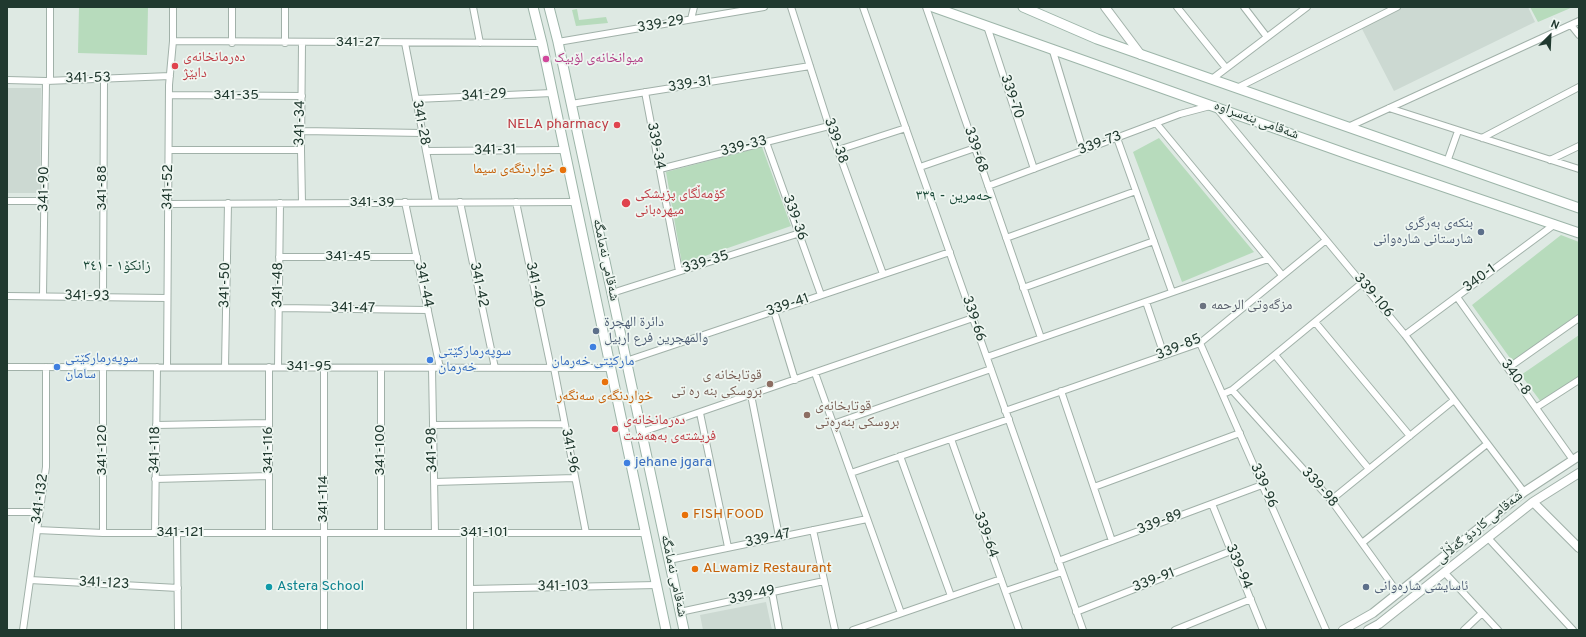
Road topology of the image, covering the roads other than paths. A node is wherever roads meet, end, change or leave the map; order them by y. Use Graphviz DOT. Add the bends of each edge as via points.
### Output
graph roads {
  1 [pos="50,7"];
  2 [pos="173,7"];
  3 [pos="232,7"];
  4 [pos="286,7"];
  5 [pos="473,7"];
  6 [pos="533,7"];
  7 [pos="549,7"];
  8 [pos="694,7"];
  9 [pos="764,7"];
  10 [pos="791,7"];
  11 [pos="863,7"];
  12 [pos="926,7"];
  13 [pos="934,7"];
  14 [pos="942,7"];
  15 [pos="1022,7"];
  16 [pos="1104,7"];
  17 [pos="1177,7"];
  18 [pos="1244,7"];
  19 [pos="1307,7"];
  20 [pos="1397,7"];
  21 [pos="691,19"];
  22 [pos="1579,21"];
  23 [pos="1571,25"];
  24 [pos="987,26"];
  25 [pos="1579,36"];
  26 [pos="1268,37"];
  27 [pos="173,42"];
  28 [pos="558,42"];
  29 [pos="232,43"];
  30 [pos="285,43"];
  31 [pos="302,43"];
  32 [pos="405,43"];
  33 [pos="480,43"];
  34 [pos="542,43"];
  35 [pos="1052,48"];
  36 [pos="1141,55"];
  37 [pos="810,66"];
  38 [pos="1226,68"];
  39 [pos="170,76"];
  40 [pos="104,79"];
  41 [pos="1212,79"];
  42 [pos="7,80"];
  43 [pos="48,80"];
  44 [pos="1579,87"];
  45 [pos="1237,88"];
  46 [pos="645,92"];
  47 [pos="552,93"];
  48 [pos="170,95"];
  49 [pos="302,96"];
  50 [pos="416,99"];
  51 [pos="571,104"];
  52 [pos="1214,105"];
  53 [pos="1389,108"];
  54 [pos="1156,123"];
  55 [pos="829,126"];
  56 [pos="906,128"];
  57 [pos="1347,128"];
  58 [pos="1458,130"];
  59 [pos="302,131"];
  60 [pos="422,133"];
  61 [pos="1118,138"];
  62 [pos="1482,138"];
  63 [pos="766,142"];
  64 [pos="1579,146"];
  65 [pos="975,148"];
  66 [pos="169,150"];
  67 [pos="301,150"];
  68 [pos="564,150"];
  69 [pos="838,150"];
  70 [pos="1083,150"];
  71 [pos="426,151"];
  72 [pos="1550,160"];
  73 [pos="1447,162"];
  74 [pos="920,167"];
  75 [pos="1034,168"];
  76 [pos="660,169"];
  77 [pos="1579,169"];
  78 [pos="988,186"];
  79 [pos="1136,191"];
  80 [pos="7,201"];
  81 [pos="44,201"];
  82 [pos="405,202"];
  83 [pos="436,202"];
  84 [pos="460,202"];
  85 [pos="516,202"];
  86 [pos="575,202"];
  87 [pos="228,203"];
  88 [pos="280,203"];
  89 [pos="302,203"];
  90 [pos="168,204"];
  91 [pos="1579,208"];
  92 [pos="1555,224"];
  93 [pos="1579,233"];
  94 [pos="800,234"];
  95 [pos="1006,238"];
  96 [pos="1326,240"];
  97 [pos="1154,241"];
  98 [pos="950,252"];
  99 [pos="279,257"];
  100 [pos="417,257"];
  101 [pos="1268,259"];
  102 [pos="679,272"];
  103 [pos="883,274"];
  104 [pos="1282,275"];
  105 [pos="1362,283"];
  106 [pos="1023,288"];
  107 [pos="1172,292"];
  108 [pos="612,293"];
  109 [pos="822,295"];
  110 [pos="7,296"];
  111 [pos="43,296"];
  112 [pos="103,297"];
  113 [pos="1456,297"];
  114 [pos="167,298"];
  115 [pos="1146,302"];
  116 [pos="278,308"];
  117 [pos="428,310"];
  118 [pos="774,311"];
  119 [pos="973,318"];
  120 [pos="1579,318"];
  121 [pos="617,319"];
  122 [pos="600,322"];
  123 [pos="1314,322"];
  124 [pos="1405,335"];
  125 [pos="1041,338"];
  126 [pos="1200,343"];
  127 [pos="1164,355"];
  128 [pos="1275,355"];
  129 [pos="987,357"];
  130 [pos="626,361"];
  131 [pos="7,367"];
  132 [pos="46,367"];
  133 [pos="103,367"];
  134 [pos="157,367"];
  135 [pos="167,367"];
  136 [pos="225,367"];
  137 [pos="269,367"];
  138 [pos="278,367"];
  139 [pos="324,368"];
  140 [pos="381,368"];
  141 [pos="432,368"];
  142 [pos="440,368"];
  143 [pos="495,368"];
  144 [pos="553,368"];
  145 [pos="610,368"];
  146 [pos="1508,368"];
  147 [pos="991,369"];
  148 [pos="815,374"];
  149 [pos="795,380"];
  150 [pos="1579,380"];
  151 [pos="1232,390"];
  152 [pos="1061,391"];
  153 [pos="1223,394"];
  154 [pos="751,396"];
  155 [pos="1454,400"];
  156 [pos="1537,407"];
  157 [pos="1005,411"];
  158 [pos="700,413"];
  159 [pos="1009,419"];
  160 [pos="269,423"];
  161 [pos="564,424"];
  162 [pos="833,424"];
  163 [pos="156,425"];
  164 [pos="433,425"];
  165 [pos="642,432"];
  166 [pos="1240,433"];
  167 [pos="1410,436"];
  168 [pos="951,439"];
  169 [pos="1487,444"];
  170 [pos="900,456"];
  171 [pos="1576,458"];
  172 [pos="1369,469"];
  173 [pos="1579,472"];
  174 [pos="851,473"];
  175 [pos="269,476"];
  176 [pos="575,478"];
  177 [pos="155,479"];
  178 [pos="652,480"];
  179 [pos="434,482"];
  180 [pos="635,484"];
  181 [pos="1262,485"];
  182 [pos="1094,487"];
  183 [pos="1524,492"];
  184 [pos="1331,500"];
  185 [pos="1533,502"];
  186 [pos="1212,504"];
  187 [pos="7,512"];
  188 [pos="39,512"];
  189 [pos="868,519"];
  190 [pos="37,530"];
  191 [pos="812,530"];
  192 [pos="103,533"];
  193 [pos="155,533"];
  194 [pos="177,533"];
  195 [pos="269,533"];
  196 [pos="324,533"];
  197 [pos="381,533"];
  198 [pos="435,533"];
  199 [pos="470,533"];
  200 [pos="586,533"];
  201 [pos="645,533"];
  202 [pos="779,536"];
  203 [pos="1488,538"];
  204 [pos="1112,541"];
  205 [pos="1362,543"];
  206 [pos="728,547"];
  207 [pos="1579,548"];
  208 [pos="1231,551"];
  209 [pos="669,560"];
  210 [pos="1058,561"];
  211 [pos="1062,572"];
  212 [pos="1445,572"];
  213 [pos="1001,579"];
  214 [pos="30,580"];
  215 [pos="824,581"];
  216 [pos="656,585"];
  217 [pos="178,588"];
  218 [pos="470,589"];
  219 [pos="1006,591"];
  220 [pos="772,592"];
  221 [pos="1398,593"];
  222 [pos="951,596"];
  223 [pos="1251,599"];
  224 [pos="680,612"];
  225 [pos="1076,612"];
  226 [pos="901,613"];
  227 [pos="1482,613"];
  228 [pos="1017,629"];
  229 [pos="23,630"];
  230 [pos="178,630"];
  231 [pos="324,630"];
  232 [pos="470,630"];
  233 [pos="666,630"];
  234 [pos="684,630"];
  235 [pos="780,630"];
  236 [pos="835,630"];
  237 [pos="853,630"];
  238 [pos="1083,630"];
  239 [pos="1175,630"];
  240 [pos="1263,630"];
  241 [pos="1326,630"];
  242 [pos="1344,630"];
  243 [pos="1368,630"];
  244 [pos="1464,630"];
  245 [pos="1498,630"];
  246 [pos="1573,630"];
  1 -- 43 [label="street, 341-90"];
  2 -- 27 [label="street, 341-52"];
  3 -- 29 [label="street"];
  4 -- 30 [label="street"];
  5 -- 33 [label="street"];
  6 -- 34 [label="main road, شەقامی نەمامگە"];
  7 -- 28 [label="main road, شەقامی نەمامگە"];
  8 -- 21 [label="street"];
  9 -- 21 [label="street, 339-29"];
  10 -- 37 [label="street, 339-38"];
  11 -- 56 [label="street, 339-66"];
  12 -- 65 [label="street, 339-68"];
  13 -- 14 [label="main road"];
  13 -- 24 [label="main road, شەقامی بنەسراوە"];
  15 -- 36 [label="main road, شەقامی بنەسراوە"];
  16 -- 36 [label="street"];
  17 -- 38 [label="street"];
  18 -- 26 [label="street"];
  19 -- 26 [label="street"];
  20 -- 45 [label="street"];
  21 -- 28 [label="street, 339-29"];
  22 -- 23 [label="street"];
  23 -- 25 [label="street"];
  23 -- 53 [label="street"];
  24 -- 35 [label="main road, شەقامی بنەسراوە"];
  24 -- 75 [label="street, 339-70"];
  26 -- 38 [label="street"];
  27 -- 29 [label="street, 341-27"];
  27 -- 39 [label="street, 341-52"];
  28 -- 51 [label="main road, شەقامی نەمامگە"];
  29 -- 30 [label="street, 341-27"];
  30 -- 31 [label="street, 341-27"];
  31 -- 32 [label="street, 341-27"];
  31 -- 49 [label="street, 341-34"];
  32 -- 33 [label="street, 341-27"];
  32 -- 50 [label="street, 341-28"];
  33 -- 34 [label="street, 341-27"];
  34 -- 47 [label="main road, شەقامی نەمامگە"];
  35 -- 52 [label="main road, شەقامی بنەسراوە"];
  35 -- 70 [label="street"];
  36 -- 41 [label="main road, شەقامی بنەسراوە"];
  37 -- 46 [label="street, 339-31"];
  37 -- 55 [label="street, 339-38"];
  38 -- 41 [label="street"];
  39 -- 40 [label="street, 341-53"];
  39 -- 48 [label="street, 341-52"];
  40 -- 43 [label="street, 341-53"];
  40 -- 112 [label="street, 341-88"];
  41 -- 45 [label="main road, شەقامی بنەسراوە"];
  42 -- 43 [label="street, 341-53"];
  43 -- 81 [label="street, 341-90"];
  44 -- 62 [label="street"];
  45 -- 57 [label="main road, شەقامی بنەسراوە"];
  46 -- 51 [label="street, 339-31"];
  46 -- 76 [label="street, 339-34"];
  47 -- 50 [label="street, 341-29"];
  47 -- 68 [label="main road, شەقامی نەمامگە"];
  48 -- 49 [label="street, 341-35"];
  48 -- 66 [label="street, 341-52"];
  49 -- 59 [label="street, 341-34"];
  50 -- 60 [label="street, 341-28"];
  51 -- 108 [label="main road, شەقامی نەمامگە"];
  52 -- 54 [label="street, 339-73"];
  52 -- 92 [label="main road, شەقامی بنەسراوە" via="1353,156"];
  52 -- 96 [label="street, 339-106"];
  53 -- 57 [label="street"];
  53 -- 58 [label="street"];
  54 -- 61 [label="street, 339-73"];
  54 -- 101 [label="street"];
  55 -- 63 [label="street, 339-33"];
  55 -- 69 [label="street, 339-38"];
  56 -- 69 [label="street"];
  56 -- 74 [label="street, 339-66"];
  57 -- 73 [label="main road, شەقامی بنەسراوە"];
  58 -- 62 [label="street"];
  58 -- 73 [label="street"];
  59 -- 60 [label="street"];
  59 -- 67 [label="street, 341-34"];
  60 -- 71 [label="street, 341-28"];
  61 -- 70 [label="street, 339-73"];
  61 -- 79 [label="street"];
  62 -- 72 [label="street"];
  63 -- 76 [label="street, 339-33"];
  63 -- 94 [label="street, 339-36"];
  64 -- 72 [label="street"];
  65 -- 74 [label="street"];
  65 -- 78 [label="street, 339-68"];
  66 -- 67 [label="street"];
  66 -- 90 [label="street, 341-52"];
  67 -- 89 [label="street, 341-34"];
  68 -- 71 [label="street, 341-31"];
  68 -- 86 [label="main road, شەقامی نەمامگە"];
  69 -- 103 [label="street, 339-38"];
  70 -- 75 [label="street, 339-73"];
  71 -- 83 [label="street, 341-28"];
  72 -- 77 [label="street"];
  73 -- 91 [label="main road, شەقامی بنەسراوە"];
  74 -- 98 [label="street, 339-66"];
  75 -- 78 [label="street, 339-73"];
  76 -- 102 [label="street, 339-34"];
  78 -- 95 [label="street, 339-68"];
  79 -- 95 [label="street"];
  79 -- 97 [label="street"];
  80 -- 81 [label="street"];
  81 -- 111 [label="street, 341-90"];
  82 -- 83 [label="street, 341-39"];
  82 -- 89 [label="street, 341-39"];
  82 -- 100 [label="street, 341-44"];
  83 -- 84 [label="street, 341-39"];
  84 -- 85 [label="street, 341-39"];
  84 -- 143 [label="street, 341-42"];
  85 -- 86 [label="street, 341-39"];
  85 -- 144 [label="street, 341-40"];
  86 -- 122 [label="main road, شەقامی نەمامگە"];
  87 -- 88 [label="street, 341-39"];
  87 -- 90 [label="street, 341-39"];
  87 -- 136 [label="street, 341-50"];
  88 -- 89 [label="street, 341-39"];
  88 -- 99 [label="street, 341-48"];
  90 -- 114 [label="street, 341-52"];
  92 -- 93 [label="main road, شەقامی بنەسراوە"];
  92 -- 113 [label="street, 340-1"];
  94 -- 102 [label="street, 339-35"];
  94 -- 109 [label="street, 339-36"];
  95 -- 106 [label="street, 339-68"];
  96 -- 104 [label="street, 339-85"];
  96 -- 105 [label="street, 339-106"];
  97 -- 106 [label="street"];
  97 -- 107 [label="street"];
  98 -- 103 [label="street, 339-41"];
  98 -- 119 [label="street, 339-66"];
  99 -- 100 [label="street, 341-45"];
  99 -- 116 [label="street, 341-48"];
  100 -- 117 [label="street, 341-44"];
  101 -- 104 [label="street"];
  101 -- 107 [label="street"];
  102 -- 108 [label="street, 339-35"];
  103 -- 109 [label="street, 339-41"];
  104 -- 126 [label="street, 339-85"];
  105 -- 123 [label="street"];
  105 -- 124 [label="street, 339-106"];
  106 -- 125 [label="street, 339-68"];
  107 -- 115 [label="street"];
  108 -- 121 [label="main road, شەقامی نەمامگە"];
  109 -- 118 [label="street, 339-41"];
  110 -- 111 [label="street, 341-93"];
  111 -- 112 [label="street, 341-93"];
  112 -- 114 [label="street, 341-93"];
  113 -- 124 [label="street, 340-1"];
  113 -- 146 [label="street, 340-8"];
  114 -- 135 [label="street, 341-52"];
  115 -- 125 [label="street"];
  115 -- 127 [label="street"];
  116 -- 117 [label="street, 341-47"];
  116 -- 138 [label="street, 341-48"];
  117 -- 142 [label="street, 341-44"];
  118 -- 130 [label="street, 339-41"];
  118 -- 149 [label="street"];
  119 -- 129 [label="street, 339-66"];
  119 -- 148 [label="street"];
  120 -- 146 [label="street"];
  121 -- 122 [label="main road"];
  121 -- 130 [label="main road, شەقامی نەمامگە"];
  122 -- 145 [label="main road, شەقامی نەمامگە"];
  123 -- 128 [label="street"];
  123 -- 167 [label="street"];
  124 -- 155 [label="street, 339-106"];
  125 -- 129 [label="street"];
  126 -- 127 [label="street, 339-85"];
  126 -- 153 [label="street, 339-96"];
  127 -- 152 [label="street, 339-85"];
  128 -- 151 [label="street"];
  128 -- 172 [label="street"];
  129 -- 147 [label="street, 339-66"];
  130 -- 165 [label="main road, شەقامی نەمامگە"];
  131 -- 132 [label="street, 341-95"];
  132 -- 133 [label="street, 341-95"];
  132 -- 188 [label="street, 341-132" via="46,467"];
  133 -- 134 [label="street, 341-95"];
  133 -- 192 [label="street, 341-120"];
  134 -- 135 [label="street, 341-95"];
  134 -- 163 [label="street, 341-118"];
  135 -- 136 [label="street, 341-95"];
  136 -- 137 [label="street, 341-95"];
  137 -- 138 [label="street, 341-95"];
  137 -- 160 [label="street, 341-116"];
  138 -- 139 [label="street, 341-95"];
  139 -- 140 [label="street, 341-95"];
  139 -- 196 [label="street, 341-114"];
  140 -- 141 [label="street, 341-95"];
  140 -- 197 [label="street, 341-100"];
  141 -- 142 [label="street, 341-95"];
  141 -- 164 [label="street, 341-98"];
  142 -- 143 [label="street, 341-95"];
  143 -- 144 [label="street, 341-95"];
  144 -- 145 [label="street, 341-95"];
  144 -- 161 [label="street, 341-96"];
  145 -- 180 [label="main road, شەقامی نەمامگە"];
  146 -- 156 [label="street, 340-8"];
  147 -- 157 [label="street, 339-66"];
  147 -- 162 [label="street"];
  148 -- 149 [label="street"];
  148 -- 162 [label="street"];
  149 -- 154 [label="street"];
  150 -- 156 [label="street"];
  151 -- 153 [label="street"];
  151 -- 184 [label="street, 339-98"];
  152 -- 157 [label="street, 339-85"];
  152 -- 182 [label="street"];
  153 -- 166 [label="street, 339-96"];
  154 -- 158 [label="street"];
  154 -- 202 [label="street"];
  155 -- 167 [label="street"];
  155 -- 169 [label="street, 339-106"];
  156 -- 171 [label="street, 340-8"];
  157 -- 159 [label="street, 339-66"];
  158 -- 165 [label="street"];
  158 -- 206 [label="street"];
  159 -- 168 [label="street"];
  159 -- 210 [label="street, 339-66"];
  160 -- 163 [label="street"];
  160 -- 175 [label="street, 341-116"];
  161 -- 164 [label="street"];
  161 -- 176 [label="street, 341-96"];
  162 -- 174 [label="street"];
  163 -- 177 [label="street, 341-118"];
  164 -- 179 [label="street, 341-98"];
  165 -- 178 [label="main road, شەقامی نەمامگە"];
  166 -- 181 [label="street, 339-96"];
  166 -- 182 [label="street"];
  167 -- 172 [label="street"];
  168 -- 170 [label="street"];
  168 -- 213 [label="street, 339-64"];
  169 -- 183 [label="street, 339-106"];
  169 -- 205 [label="street"];
  170 -- 174 [label="street"];
  170 -- 222 [label="street"];
  171 -- 183 [label="street, شەقامی کاردۆ گەڵاڵی"];
  172 -- 184 [label="street"];
  173 -- 185 [label="street, شەقامی کاردۆ گەڵاڵی"];
  174 -- 189 [label="street"];
  175 -- 177 [label="street"];
  175 -- 195 [label="street, 341-116"];
  176 -- 179 [label="street"];
  176 -- 200 [label="street, 341-96"];
  177 -- 193 [label="street, 341-118"];
  178 -- 180 [label="main road"];
  178 -- 209 [label="main road, شەقامی نەمامگە"];
  179 -- 198 [label="street, 341-98"];
  180 -- 201 [label="main road, شەقامی نەمامگە"];
  181 -- 186 [label="street, 339-89"];
  181 -- 241 [label="street, 339-96"];
  182 -- 204 [label="street"];
  183 -- 221 [label="street, شەقامی کاردۆ گەڵاڵی"];
  184 -- 205 [label="street, 339-98"];
  185 -- 203 [label="street, شەقامی کاردۆ گەڵاڵی"];
  185 -- 207 [label="street"];
  186 -- 204 [label="street, 339-89"];
  186 -- 208 [label="street, 339-94"];
  187 -- 188 [label="street"];
  188 -- 190 [label="street, 341-132"];
  189 -- 191 [label="street, 339-47"];
  189 -- 226 [label="street"];
  190 -- 192 [label="street, 341-121"];
  190 -- 214 [label="street, 341-132"];
  191 -- 202 [label="street, 339-47"];
  191 -- 215 [label="street"];
  192 -- 193 [label="street, 341-121"];
  193 -- 194 [label="street, 341-121"];
  194 -- 195 [label="street, 341-121"];
  194 -- 217 [label="street"];
  195 -- 196 [label="street, 341-121"];
  196 -- 197 [label="street, 341-101"];
  196 -- 231 [label="street, 341-114"];
  197 -- 198 [label="street, 341-101"];
  198 -- 199 [label="street, 341-101"];
  199 -- 200 [label="street, 341-101"];
  199 -- 218 [label="street"];
  200 -- 201 [label="street, 341-101"];
  201 -- 216 [label="main road, شەقامی نەمامگە"];
  202 -- 206 [label="street, 339-47"];
  203 -- 212 [label="street, شەقامی کاردۆ گەڵاڵی"];
  203 -- 246 [label="street"];
  204 -- 210 [label="street, 339-89"];
  205 -- 221 [label="street, 339-98"];
  206 -- 209 [label="street, 339-47"];
  208 -- 223 [label="street, 339-94"];
  208 -- 225 [label="street, 339-91"];
  209 -- 224 [label="main road, شەقامی نەمامگە"];
  210 -- 211 [label="street, 339-66"];
  211 -- 219 [label="street"];
  211 -- 225 [label="street, 339-66"];
  212 -- 227 [label="street"];
  212 -- 243 [label="street, شەقامی کاردۆ گەڵاڵی"];
  213 -- 219 [label="street, 339-64"];
  213 -- 222 [label="street"];
  214 -- 217 [label="street, 341-123"];
  214 -- 229 [label="street, 341-132"];
  215 -- 220 [label="street, 339-49"];
  215 -- 236 [label="street"];
  216 -- 218 [label="street, 341-103"];
  216 -- 233 [label="main road, شەقامی نەمامگە"];
  217 -- 230 [label="street"];
  218 -- 232 [label="street"];
  219 -- 228 [label="street, 339-64"];
  220 -- 224 [label="street, 339-49"];
  220 -- 235 [label="street"];
  221 -- 242 [label="street, شەقامی کاردۆ گەڵاڵی" via="1373,613"];
  222 -- 226 [label="street"];
  223 -- 239 [label="street"];
  223 -- 240 [label="street, 339-94"];
  224 -- 234 [label="main road, شەقامی نەمامگە"];
  225 -- 238 [label="street, 339-66"];
  226 -- 237 [label="street"];
  227 -- 244 [label="street"];
  227 -- 245 [label="street"];
}
